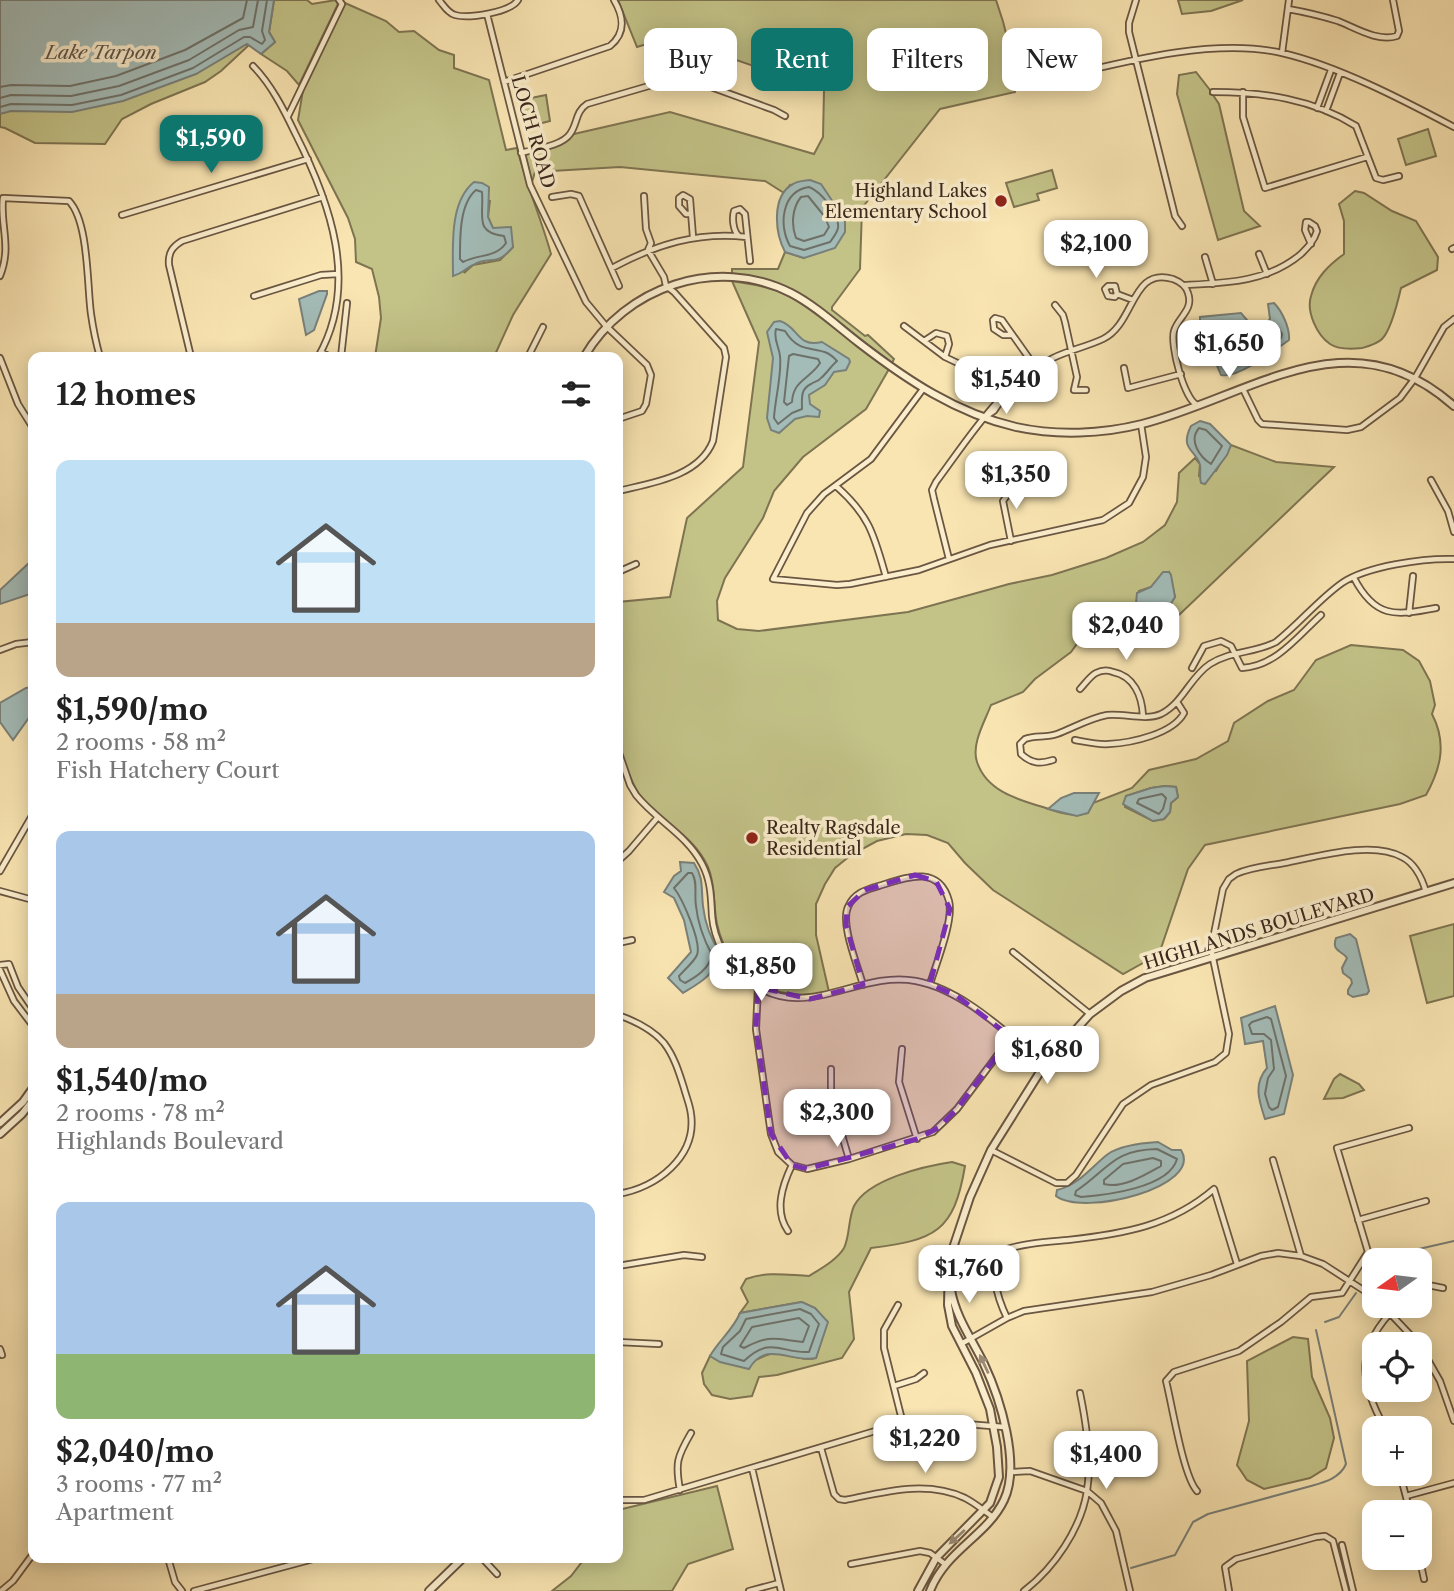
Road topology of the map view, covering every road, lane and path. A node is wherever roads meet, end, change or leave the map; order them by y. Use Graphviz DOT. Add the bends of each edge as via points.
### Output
graph roads {
  1 [pos="340,0"];
  2 [pos="439,0"];
  3 [pos="518,0"];
  4 [pos="614,0"];
  5 [pos="1136,0"];
  6 [pos="1289,0"];
  7 [pos="1393,0"];
  8 [pos="1289,9"];
  9 [pos="486,14"];
  10 [pos="1282,53"];
  11 [pos="1136,61"];
  12 [pos="253,65"];
  13 [pos="1102,68"];
  14 [pos="1331,69"];
  15 [pos="1340,73"];
  16 [pos="504,82"];
  17 [pos="1213,92"];
  18 [pos="1243,92"];
  19 [pos="1317,108"];
  20 [pos="1325,111"];
  21 [pos="785,116"];
  22 [pos="287,117"];
  23 [pos="1454,127"];
  24 [pos="521,153"];
  25 [pos="1367,157"];
  26 [pos="308,159"];
  27 [pos="1399,176"];
  28 [pos="644,196"];
  29 [pos="323,197"];
  30 [pos="552,197"];
  31 [pos="690,214"];
  32 [pos="122,215"];
  33 [pos="1182,226"];
  34 [pos="739,236"];
  35 [pos="693,237"];
  36 [pos="747,237"];
  37 [pos="1311,244"];
  38 [pos="648,250"];
  39 [pos="1259,254"];
  40 [pos="1205,257"];
  41 [pos="750,261"];
  42 [pos="612,268"];
  43 [pos="338,274"];
  44 [pos="1267,274"];
  45 [pos="0,276"];
  46 [pos="1213,284"];
  47 [pos="1185,285"];
  48 [pos="619,286"];
  49 [pos="666,286"];
  50 [pos="1117,294"];
  51 [pos="254,296"];
  52 [pos="1133,300"];
  53 [pos="347,303"];
  54 [pos="1055,305"];
  55 [pos="1454,319"];
  56 [pos="606,326"];
  57 [pos="904,326"];
  58 [pos="543,327"];
  59 [pos="1012,335"];
  60 [pos="924,341"];
  61 [pos="1071,349"];
  62 [pos="99,352"];
  63 [pos="190,352"];
  64 [pos="320,352"];
  65 [pos="342,352"];
  66 [pos="530,352"];
  67 [pos="588,352"];
  68 [pos="945,357"];
  69 [pos="0,358"];
  70 [pos="1036,368"];
  71 [pos="1124,368"];
  72 [pos="1181,374"];
  73 [pos="1415,378"];
  74 [pos="923,389"];
  75 [pos="1243,389"];
  76 [pos="1086,390"];
  77 [pos="1007,392"];
  78 [pos="1198,405"];
  79 [pos="1454,406"];
  80 [pos="623,417"];
  81 [pos="28,419"];
  82 [pos="983,419"];
  83 [pos="1141,425"];
  84 [pos="1027,478"];
  85 [pos="1431,480"];
  86 [pos="836,486"];
  87 [pos="623,490"];
  88 [pos="1454,532"];
  89 [pos="1011,541"];
  90 [pos="949,559"];
  91 [pos="1454,559"];
  92 [pos="636,564"];
  93 [pos="623,570"];
  94 [pos="1413,576"];
  95 [pos="886,577"];
  96 [pos="1354,578"];
  97 [pos="1436,608"];
  98 [pos="1409,613"];
  99 [pos="1321,615"];
  100 [pos="28,643"];
  101 [pos="0,650"];
  102 [pos="1234,654"];
  103 [pos="1192,668"];
  104 [pos="1080,689"];
  105 [pos="1177,702"];
  106 [pos="1143,716"];
  107 [pos="1075,740"];
  108 [pos="1053,760"];
  109 [pos="623,767"];
  110 [pos="658,817"];
  111 [pos="28,823"];
  112 [pos="623,857"];
  113 [pos="0,871"];
  114 [pos="1454,883"];
  115 [pos="0,891"];
  116 [pos="1426,892"];
  117 [pos="28,899"];
  118 [pos="632,940"];
  119 [pos="623,942"];
  120 [pos="1013,953"];
  121 [pos="1211,957"];
  122 [pos="0,965"];
  123 [pos="0,970"];
  124 [pos="930,984"];
  125 [pos="863,985"];
  126 [pos="758,987"];
  127 [pos="28,1001"];
  128 [pos="1090,1014"];
  129 [pos="623,1017"];
  130 [pos="28,1019"];
  131 [pos="1011,1037"];
  132 [pos="902,1049"];
  133 [pos="1045,1064"];
  134 [pos="831,1069"];
  135 [pos="28,1093"];
  136 [pos="28,1106"];
  137 [pos="0,1123"];
  138 [pos="1409,1128"];
  139 [pos="0,1134"];
  140 [pos="917,1139"];
  141 [pos="991,1150"];
  142 [pos="849,1159"];
  143 [pos="1273,1160"];
  144 [pos="792,1165"];
  145 [pos="623,1192"];
  146 [pos="1426,1201"];
  147 [pos="1358,1220"];
  148 [pos="788,1231"];
  149 [pos="1301,1256"];
  150 [pos="702,1257"];
  151 [pos="623,1265"];
  152 [pos="1237,1265"];
  153 [pos="948,1277"];
  154 [pos="1351,1281"];
  155 [pos="1432,1287"];
  156 [pos="1443,1288"];
  157 [pos="1362,1289"];
  158 [pos="898,1305"];
  159 [pos="1007,1318"];
  160 [pos="1386,1318"];
  161 [pos="1395,1318"];
  162 [pos="1408,1332"];
  163 [pos="970,1339"];
  164 [pos="623,1342"];
  165 [pos="659,1344"];
  166 [pos="961,1344"];
  167 [pos="0,1349"];
  168 [pos="2,1355"];
  169 [pos="1432,1366"];
  170 [pos="924,1373"];
  171 [pos="894,1386"];
  172 [pos="1080,1393"];
  173 [pos="1452,1406"];
  174 [pos="1379,1416"];
  175 [pos="1454,1420"];
  176 [pos="903,1424"];
  177 [pos="993,1426"];
  178 [pos="1004,1427"];
  179 [pos="691,1433"];
  180 [pos="821,1447"];
  181 [pos="752,1468"];
  182 [pos="1011,1472"];
  183 [pos="1454,1483"];
  184 [pos="1403,1486"];
  185 [pos="680,1490"];
  186 [pos="1087,1491"];
  187 [pos="1197,1491"];
  188 [pos="1406,1496"];
  189 [pos="623,1500"];
  190 [pos="1407,1500"];
  191 [pos="984,1511"];
  192 [pos="993,1517"];
  193 [pos="1342,1545"];
  194 [pos="936,1558"];
  195 [pos="28,1561"];
  196 [pos="169,1563"];
  197 [pos="298,1563"];
  198 [pos="458,1563"];
  199 [pos="487,1563"];
  200 [pos="851,1564"];
  201 [pos="945,1564"];
  202 [pos="1422,1570"];
  203 [pos="497,1574"];
  204 [pos="1424,1579"];
  205 [pos="779,1583"];
  206 [pos="1,1591"];
  207 [pos="182,1591"];
  208 [pos="194,1591"];
  209 [pos="429,1591"];
  210 [pos="749,1591"];
  211 [pos="781,1591"];
  212 [pos="918,1591"];
  213 [pos="930,1591"];
  214 [pos="1024,1591"];
  215 [pos="1130,1591"];
  216 [pos="1229,1591"];
  217 [pos="1346,1591"];
  218 [pos="1353,1591"];
  1 -- 22 [label="street"];
  2 -- 9 [label="street" via="454,15"];
  3 -- 9 [label="street" via="508,9"];
  4 -- 16 [label="street" via="622,28 610,47"];
  5 -- 11 [label="street" via="1129,32"];
  6 -- 8 [label="street"];
  7 -- 8 [label="street" via="1399,31 1393,38"];
  8 -- 10 [label="street"];
  9 -- 16 [label="street, LOCH ROAD"];
  10 -- 11 [label="street" via="1209,50"];
  10 -- 14 [label="street"];
  11 -- 13 [label="street"];
  11 -- 33 [label="street" via="1175,216"];
  12 -- 22 [label="street"];
  14 -- 15 [label="street"];
  14 -- 19 [label="street"];
  15 -- 20 [label="street"];
  15 -- 23 [label="street"];
  16 -- 24 [label="street, LOCH ROAD"];
  17 -- 18 [label="street"];
  18 -- 19 [label="street"];
  18 -- 25 [label="street" via="1243,117 1265,188"];
  19 -- 20 [label="street"];
  20 -- 25 [label="street" via="1356,126"];
  21 -- 24 [label="street" via="676,78 583,106 565,139"];
  22 -- 26 [label="street"];
  24 -- 56 [label="street, LOCH ROAD" via="559,248 586,302"];
  25 -- 27 [label="street" via="1376,178"];
  26 -- 29 [label="street"];
  26 -- 32 [label="street"];
  28 -- 38 [label="street" via="651,243"];
  29 -- 43 [label="street" via="335,236"];
  29 -- 63 [label="street" via="182,241 171,250 169,265"];
  30 -- 42 [label="street" via="579,196"];
  31 -- 35 [label="street"];
  34 -- 35 [label="street"];
  34 -- 36 [label="street"];
  34 -- 36 [label="street" via="733,215 740,209 745,214"];
  35 -- 38 [label="street"];
  36 -- 41 [label="street"];
  37 -- 44 [label="street"];
  38 -- 42 [label="street"];
  38 -- 49 [label="street"];
  39 -- 44 [label="street"];
  40 -- 46 [label="street"];
  42 -- 48 [label="street"];
  43 -- 51 [label="street"];
  43 -- 64 [label="street" via="333,315"];
  44 -- 46 [label="street"];
  45 -- 62 [label="street" via="6,242 3,198 69,201 88,262 90,311"];
  46 -- 47 [label="street"];
  47 -- 52 [label="street" via="1172,279 1149,280"];
  47 -- 72 [label="street" via="1190,296 1188,309 1172,340"];
  49 -- 56 [label="street"];
  49 -- 74 [label="street" via="716,277 782,289"];
  49 -- 87 [label="street" via="725,350 713,440 709,451 675,477"];
  50 -- 52 [label="street"];
  52 -- 61 [label="street" via="1114,332"];
  53 -- 65 [label="street"];
  54 -- 61 [label="street" via="1063,314"];
  55 -- 73 [label="street" via="1444,327"];
  56 -- 67 [label="street"];
  56 -- 80 [label="street, LOCH ROAD" via="647,365 651,375 642,411"];
  57 -- 60 [label="street"];
  58 -- 66 [label="street"];
  59 -- 59 [label="street" via="1002,320 995,317 994,329"];
  59 -- 70 [label="street"];
  60 -- 68 [label="street"];
  60 -- 68 [label="street" via="936,333 947,336"];
  61 -- 70 [label="street"];
  61 -- 76 [label="street" via="1077,377 1074,390"];
  68 -- 77 [label="street" via="995,381"];
  69 -- 81 [label="street" via="8,384"];
  70 -- 77 [label="street"];
  71 -- 72 [label="street" via="1129,388"];
  72 -- 78 [label="street" via="1191,402"];
  73 -- 75 [label="street" via="1382,366 1341,362 1313,365"];
  73 -- 75 [label="street" via="1371,420 1347,430 1262,424"];
  73 -- 79 [label="street"];
  74 -- 82 [label="street"];
  74 -- 86 [label="street" via="871,459"];
  75 -- 78 [label="street"];
  77 -- 82 [label="street"];
  78 -- 83 [label="street"];
  82 -- 83 [label="street" via="1060,432"];
  82 -- 90 [label="street" via="933,490"];
  83 -- 89 [label="street" via="1145,471 1129,503 1103,520"];
  84 -- 89 [label="street" via="1017,482 1003,501"];
  85 -- 88 [label="street"];
  86 -- 95 [label="street" via="869,523"];
  86 -- 95 [label="street" via="807,513 773,579 837,586"];
  89 -- 90 [label="street"];
  90 -- 95 [label="street"];
  91 -- 96 [label="street" via="1414,560"];
  92 -- 93 [label="street"];
  94 -- 98 [label="street"];
  96 -- 98 [label="street" via="1374,606 1396,614"];
  96 -- 102 [label="street" via="1335,589 1276,642"];
  97 -- 98 [label="street"];
  99 -- 102 [label="street" via="1272,660 1241,668"];
  100 -- 101 [label="street"];
  102 -- 103 [label="street" via="1225,642 1214,642 1201,650"];
  102 -- 105 [label="street" via="1204,669"];
  104 -- 106 [label="street" via="1101,671 1122,674 1136,688"];
  105 -- 106 [label="street" via="1161,713"];
  105 -- 107 [label="street" via="1182,718 1160,733 1107,744"];
  106 -- 108 [label="street" via="1105,716 1020,744 1021,754 1029,762"];
  109 -- 110 [label="street" via="632,790"];
  110 -- 112 [label="street"];
  110 -- 126 [label="street" via="700,860 710,884 720,946 737,971"];
  111 -- 113 [label="street"];
  114 -- 116 [label="street, HIGHLANDS BOULEVARD"];
  115 -- 117 [label="street"];
  116 -- 121 [label="street, HIGHLANDS BOULEVARD"];
  116 -- 121 [label="street" via="1410,862 1383,851 1350,851 1245,871 1232,877 1223,889"];
  118 -- 119 [label="street"];
  120 -- 128 [label="street"];
  121 -- 128 [label="street, HIGHLANDS BOULEVARD" via="1145,978"];
  121 -- 141 [label="street" via="1229,1034 1224,1056 1151,1085 1123,1104 1067,1183 1056,1183"];
  122 -- 127 [label="street" via="9,964"];
  123 -- 130 [label="street"];
  124 -- 125 [label="street" via="892,979"];
  124 -- 125 [label="street" via="950,909 936,881 915,875 865,890 847,907 846,925"];
  124 -- 131 [label="street" via="957,996"];
  125 -- 126 [label="street" via="810,999 784,997"];
  126 -- 144 [label="street" via="756,1029 771,1134 778,1152"];
  128 -- 133 [label="street, HIGHLANDS BOULEVARD"];
  129 -- 145 [label="street" via="638,1022 664,1043 674,1058 692,1114 687,1145 674,1166 659,1179"];
  131 -- 133 [label="street"];
  131 -- 140 [label="street" via="957,1109 938,1128"];
  132 -- 140 [label="street" via="899,1082"];
  133 -- 141 [label="street, HIGHLANDS BOULEVARD"];
  134 -- 142 [label="street" via="831,1098"];
  135 -- 137 [label="street"];
  136 -- 139 [label="street"];
  138 -- 147 [label="street" via="1337,1148"];
  140 -- 142 [label="street"];
  141 -- 153 [label="street, HIGHLANDS BOULEVARD" via="954,1242"];
  142 -- 144 [label="street" via="807,1169"];
  143 -- 149 [label="street"];
  144 -- 148 [label="street" via="781,1198 781,1222"];
  146 -- 147 [label="street"];
  147 -- 154 [label="street" via="1368,1252"];
  149 -- 152 [label="street" via="1261,1255"];
  149 -- 154 [label="street"];
  150 -- 151 [label="street" via="684,1255"];
  152 -- 159 [label="street" via="1152,1292 1048,1307"];
  152 -- 159 [label="street" via="1214,1189 1172,1218 1131,1231 1004,1250 995,1267 995,1286"];
  153 -- 163 [label="street, HIGHLANDS BOULEVARD"];
  153 -- 166 [label="street, HIGHLANDS BOULEVARD" via="950,1318"];
  154 -- 157 [label="street"];
  154 -- 187 [label="street" via="1339,1294 1308,1298 1240,1351 1168,1377 1184,1458"];
  155 -- 156 [label="street"];
  158 -- 171 [label="street" via="884,1330"];
  159 -- 163 [label="street"];
  160 -- 174 [label="street" via="1368,1344 1364,1362 1370,1396"];
  161 -- 162 [label="street"];
  163 -- 166 [label="street"];
  178 -- 163 [label="street, HIGHLANDS BOULEVARD, one-way" via="995,1390"];
  164 -- 165 [label="street"];
  166 -- 177 [label="street, HIGHLANDS BOULEVARD" via="985,1394"];
  167 -- 168 [label="street"];
  169 -- 173 [label="street"];
  170 -- 171 [label="street"];
  171 -- 176 [label="street"];
  172 -- 186 [label="street"];
  173 -- 175 [label="street"];
  176 -- 177 [label="street" via="928,1421"];
  176 -- 180 [label="street"];
  177 -- 178 [label="street"];
  177 -- 191 [label="street, HIGHLANDS BOULEVARD" via="999,1477 995,1495"];
  178 -- 182 [label="street, HIGHLANDS BOULEVARD"];
  179 -- 185 [label="street" via="677,1458"];
  180 -- 181 [label="street"];
  180 -- 191 [label="street" via="839,1499 925,1488 964,1497"];
  181 -- 185 [label="street"];
  181 -- 205 [label="street"];
  182 -- 186 [label="street" via="1030,1471"];
  182 -- 192 [label="street, HIGHLANDS BOULEVARD" via="1005,1498"];
  183 -- 188 [label="street"];
  184 -- 188 [label="street"];
  185 -- 189 [label="street" via="644,1500"];
  186 -- 214 [label="street" via="1071,1537"];
  186 -- 215 [label="street" via="1101,1503 1116,1531"];
  188 -- 190 [label="street"];
  191 -- 192 [label="street"];
  191 -- 194 [label="street, HIGHLANDS BOULEVARD, one-way"];
  192 -- 201 [label="street, HIGHLANDS BOULEVARD"];
  193 -- 218 [label="street"];
  194 -- 200 [label="street" via="920,1551"];
  194 -- 201 [label="street"];
  194 -- 212 [label="street, HIGHLANDS BOULEVARD"];
  195 -- 206 [label="street"];
  196 -- 207 [label="street" via="174,1582"];
  197 -- 208 [label="street"];
  198 -- 209 [label="street"];
  199 -- 203 [label="street"];
  201 -- 213 [label="street, HIGHLANDS BOULEVARD"];
  202 -- 204 [label="street"];
  205 -- 210 [label="street"];
  205 -- 211 [label="street"];
  216 -- 217 [label="street" via="1225,1567 1236,1559 1316,1536 1335,1544"];
}
